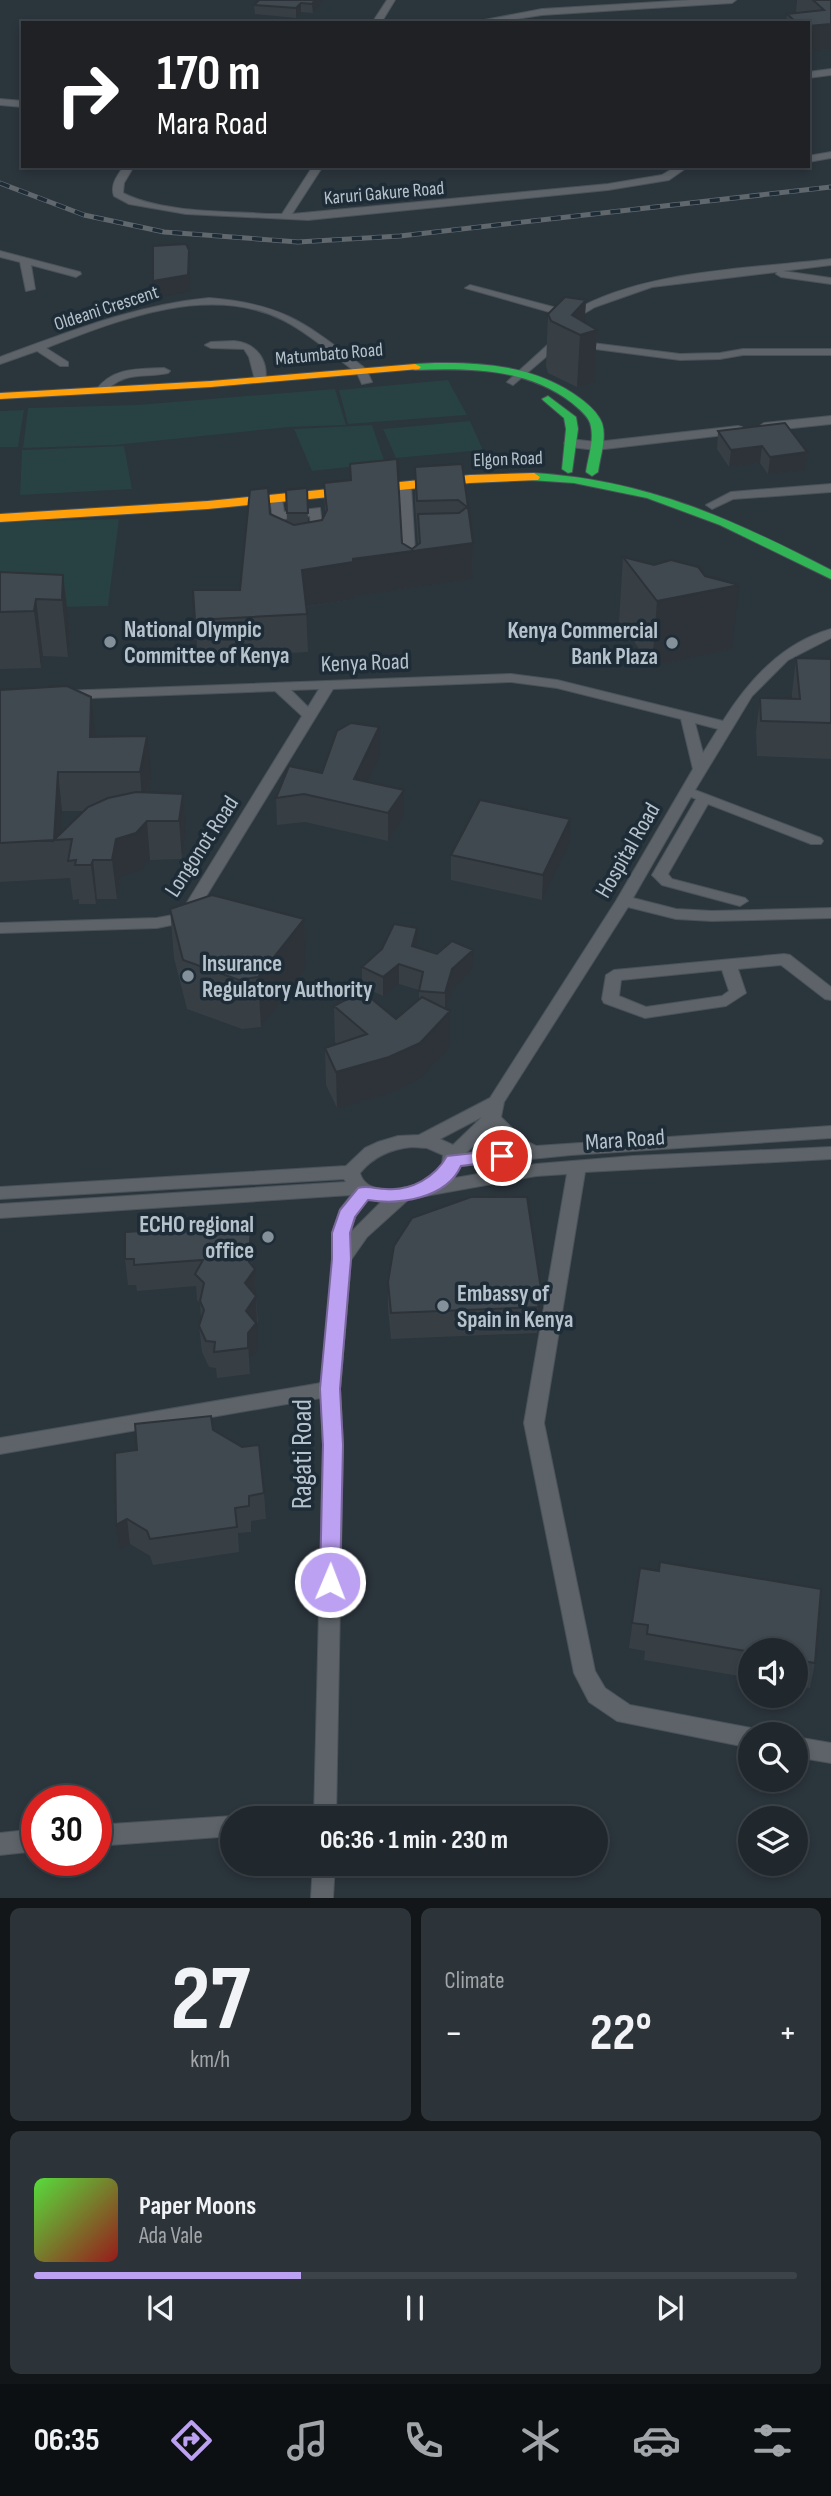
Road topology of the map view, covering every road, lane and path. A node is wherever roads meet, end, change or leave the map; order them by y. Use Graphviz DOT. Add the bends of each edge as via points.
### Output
graph roads {
  1 [pos="391,0"];
  2 [pos="732,0"];
  3 [pos="377,21"];
  4 [pos="484,21"];
  5 [pos="831,72"];
  6 [pos="810,75"];
  7 [pos="0,102"];
  8 [pos="21,104"];
  9 [pos="831,155"];
  10 [pos="810,159"];
  11 [pos="128,168"];
  12 [pos="317,168"];
  13 [pos="681,168"];
  14 [pos="285,217"];
  15 [pos="0,254"];
  16 [pos="25,261"];
  17 [pos="831,262"];
  18 [pos="758,271"];
  19 [pos="76,274"];
  20 [pos="831,281"];
  21 [pos="470,288"];
  22 [pos="30,289"];
  23 [pos="574,315"];
  24 [pos="557,342"];
  25 [pos="211,345"];
  26 [pos="39,348"];
  27 [pos="831,352"];
  28 [pos="0,361"];
  29 [pos="64,364"];
  30 [pos="364,376"];
  31 [pos="519,378"];
  32 [pos="254,384"];
  33 [pos="162,385"];
  34 [pos="98,395"];
  35 [pos="0,396"];
  36 [pos="0,405"];
  37 [pos="831,419"];
  38 [pos="570,443"];
  39 [pos="596,446"];
  40 [pos="568,469"];
  41 [pos="592,472"];
  42 [pos="831,488"];
  43 [pos="405,491"];
  44 [pos="444,496"];
  45 [pos="276,499"];
  46 [pos="712,505"];
  47 [pos="0,509"];
  48 [pos="279,516"];
  49 [pos="0,518"];
  50 [pos="280,550"];
  51 [pos="316,552"];
  52 [pos="831,561"];
  53 [pos="831,575"];
  54 [pos="411,580"];
  55 [pos="831,633"];
  56 [pos="329,684"];
  57 [pos="278,686"];
  58 [pos="48,695"];
  59 [pos="309,715"];
  60 [pos="687,717"];
  61 [pos="725,726"];
  62 [pos="699,769"];
  63 [pos="687,791"];
  64 [pos="704,797"];
  65 [pos="816,841"];
  66 [pos="624,901"];
  67 [pos="740,901"];
  68 [pos="831,913"];
  69 [pos="0,928"];
  70 [pos="728,963"];
  71 [pos="831,995"];
  72 [pos="494,1110"];
  73 [pos="831,1132"];
  74 [pos="420,1141"];
  75 [pos="535,1153"];
  76 [pos="831,1153"];
  77 [pos="453,1158"];
  78 [pos="577,1167"];
  79 [pos="358,1184"];
  80 [pos="423,1189"];
  81 [pos="0,1193"];
  82 [pos="403,1195"];
  83 [pos="38,1200"];
  84 [pos="0,1211"];
  85 [pos="342,1259"];
  86 [pos="330,1389"];
  87 [pos="0,1446"];
  88 [pos="738,1736"];
  89 [pos="808,1748"];
  90 [pos="831,1753"];
  91 [pos="325,1806"];
  92 [pos="220,1827"];
  93 [pos="112,1835"];
  94 [pos="21,1842"];
  95 [pos="0,1844"];
  96 [pos="323,1876"];
  97 [pos="322,1898"];
  1 -- 3 [label="street"];
  2 -- 4 [label="street" via="534,12"];
  5 -- 6 [label="street"];
  7 -- 8 [label="street"];
  9 -- 10 [label="street"];
  11 -- 14 [label="street, Karuri Gakure Road" via="117,189 132,202 186,211"];
  12 -- 14 [label="street"];
  13 -- 14 [label="street, Karuri Gakure Road" via="665,177 608,187"];
  15 -- 16 [label="street"];
  16 -- 19 [label="street"];
  16 -- 22 [label="street"];
  17 -- 18 [label="street"];
  18 -- 20 [label="street"];
  18 -- 23 [label="street" via="650,284"];
  21 -- 23 [label="street"];
  23 -- 24 [label="street"];
  24 -- 27 [label="street" via="680,357"];
  24 -- 31 [label="street"];
  25 -- 32 [label="street" via="251,347 255,353"];
  26 -- 28 [label="street, Oldeani Crescent"];
  26 -- 29 [label="street"];
  26 -- 30 [label="street, Oldeani Crescent" via="162,306 234,303 282,315"];
  30 -- 31 [label="street, Matumbato Road"];
  30 -- 32 [label="street, Matumbato Road"];
  31 -- 38 [label="street, Matumbato Road" via="570,417"];
  31 -- 39 [label="street, Matumbato Road" via="570,396 593,417"];
  32 -- 33 [label="street, Matumbato Road"];
  33 -- 34 [label="street, Matumbato Road"];
  33 -- 34 [label="street" via="120,375"];
  34 -- 35 [label="street, Matumbato Road"];
  34 -- 36 [label="street, Matumbato Road"];
  37 -- 39 [label="street"];
  38 -- 39 [label="street"];
  38 -- 40 [label="street, Matumbato Road"];
  39 -- 41 [label="street, Matumbato Road"];
  40 -- 41 [label="street, Elgon Road"];
  40 -- 47 [label="street, Elgon Road" via="503,468 180,500"];
  41 -- 46 [label="street, Elgon Road" via="655,485"];
  42 -- 46 [label="street" via="760,492 723,498"];
  43 -- 44 [label="street"];
  43 -- 45 [label="street, Elgon Road"];
  43 -- 53 [label="street, Elgon Road" via="532,477 609,484 706,514"];
  43 -- 54 [label="street" via="415,544"];
  45 -- 48 [label="street"];
  45 -- 49 [label="street, Elgon Road" via="155,511"];
  46 -- 52 [label="street, Elgon Road"];
  48 -- 50 [label="street"];
  48 -- 51 [label="street" via="321,511"];
  55 -- 61 [label="street, Hospital Road" via="783,657"];
  56 -- 57 [label="street, Kenya Road"];
  56 -- 59 [label="street, Longonot Road"];
  56 -- 60 [label="street, Kenya Road" via="511,678 557,684"];
  57 -- 58 [label="street, Kenya Road"];
  57 -- 59 [label="street"];
  59 -- 69 [label="street, Longonot Road" via="189,912 157,923"];
  60 -- 61 [label="street, Kenya Road"];
  60 -- 62 [label="street"];
  61 -- 62 [label="street, Hospital Road"];
  62 -- 63 [label="street, Hospital Road"];
  63 -- 64 [label="street"];
  63 -- 66 [label="street, Hospital Road"];
  64 -- 65 [label="street"];
  64 -- 67 [label="street" via="660,875 667,882"];
  66 -- 68 [label="street" via="700,916"];
  66 -- 72 [label="street, Hospital Road"];
  70 -- 70 [label="street" via="738,993 726,1001 645,1013 610,999 614,975"];
  70 -- 71 [label="street" via="784,959"];
  72 -- 74 [label="street"];
  72 -- 75 [label="street" via="519,1144"];
  72 -- 77 [label="street"];
  73 -- 75 [label="street, Mara Road"];
  74 -- 77 [label="street, Mara Road" via="442,1144"];
  74 -- 79 [label="street" via="379,1149 357,1163"];
  75 -- 77 [label="street, Mara Road"];
  76 -- 78 [label="street, Mara Road"];
  77 -- 80 [label="street, Mara Road" via="451,1168"];
  78 -- 80 [label="street, Mara Road"];
  78 -- 88 [label="street" via="534,1423 585,1673 597,1695 625,1714"];
  79 -- 82 [label="street, Mara Road" via="387,1196"];
  79 -- 83 [label="street, Mara Road"];
  79 -- 85 [label="street, Ragati Road" via="341,1233"];
  80 -- 82 [label="street, Mara Road"];
  81 -- 83 [label="street"];
  82 -- 85 [label="street" via="368,1223"];
  83 -- 84 [label="street"];
  85 -- 86 [label="street, Ragati Road"];
  86 -- 87 [label="street"];
  86 -- 91 [label="street, Ragati Road" via="333,1445"];
  89 -- 90 [label="street"];
  92 -- 93 [label="street"];
  94 -- 95 [label="street"];
  96 -- 97 [label="street"];
}
